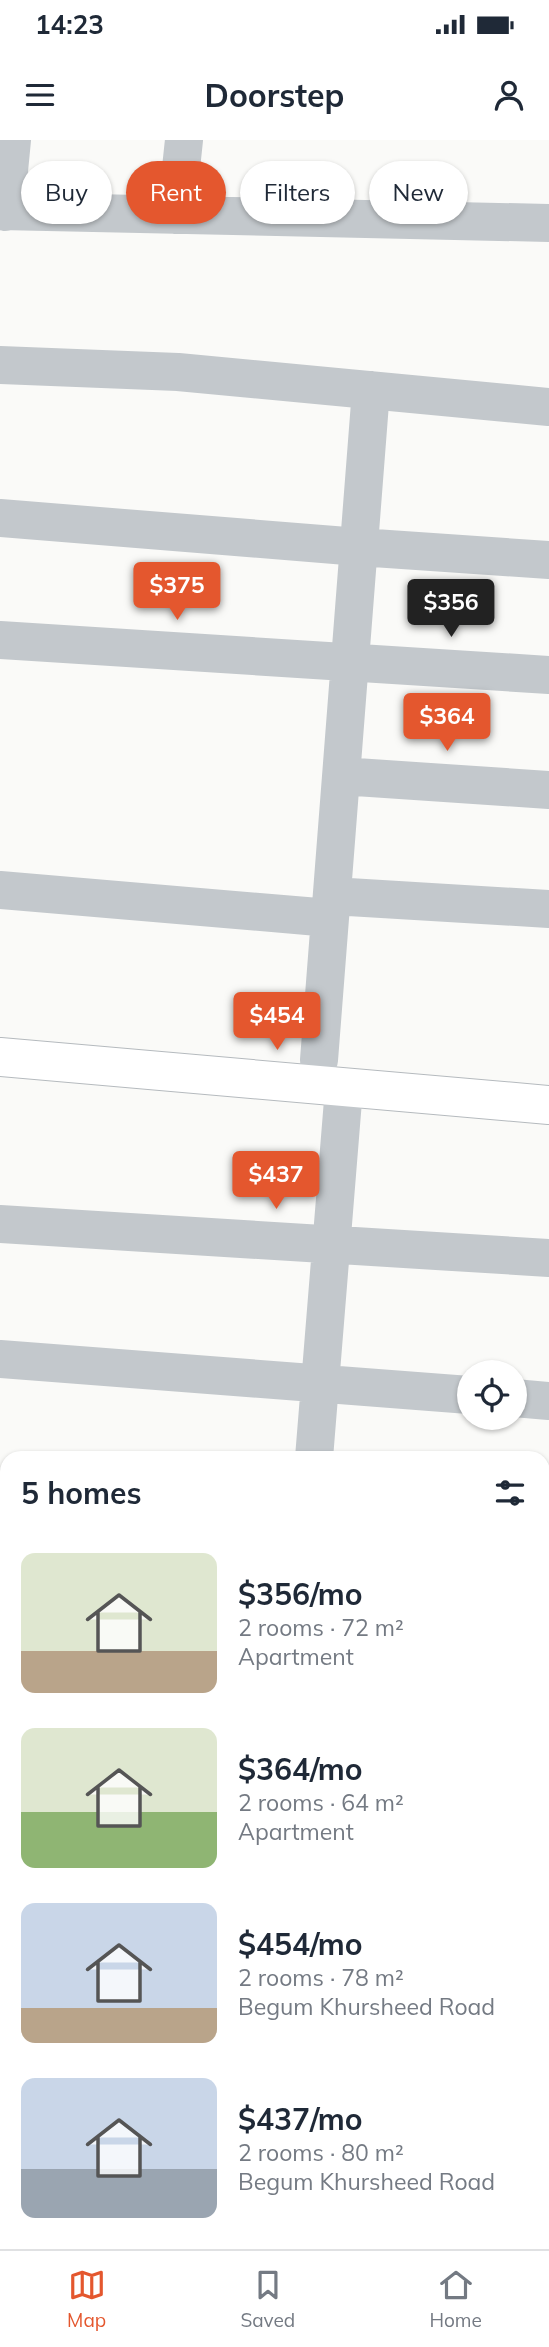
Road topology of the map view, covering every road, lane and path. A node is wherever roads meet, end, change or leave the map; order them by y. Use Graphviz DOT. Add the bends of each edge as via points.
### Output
graph roads {
  1 [pos="12,140"];
  2 [pos="184,140"];
  3 [pos="182,161"];
  4 [pos="3,211"];
  5 [pos="126,214"];
  6 [pos="226,216"];
  7 [pos="549,223"];
  8 [pos="0,365"];
  9 [pos="371,390"];
  10 [pos="549,407"];
  11 [pos="0,518"];
  12 [pos="359,547"];
  13 [pos="549,559"];
  14 [pos="0,640"];
  15 [pos="350,663"];
  16 [pos="549,675"];
  17 [pos="341,776"];
  18 [pos="549,790"];
  19 [pos="0,890"];
  20 [pos="331,907"];
  21 [pos="549,909"];
  22 [pos="0,1034"];
  23 [pos="0,1056"];
  24 [pos="319,1059"];
  25 [pos="549,1078"];
  26 [pos="344,1088"];
  27 [pos="549,1105"];
  28 [pos="0,1224"];
  29 [pos="331,1245"];
  30 [pos="549,1258"];
  31 [pos="0,1359"];
  32 [pos="320,1382"];
  33 [pos="457,1394"];
  34 [pos="527,1399"];
  35 [pos="549,1401"];
  36 [pos="315,1451"];
  1 -- 4 [label="street"];
  2 -- 3 [label="street"];
  4 -- 5 [label="street"];
  6 -- 7 [label="street"];
  8 -- 9 [label="street" via="178,372"];
  9 -- 10 [label="street"];
  9 -- 12 [label="street"];
  11 -- 12 [label="street"];
  12 -- 13 [label="street"];
  12 -- 15 [label="street"];
  14 -- 15 [label="street"];
  15 -- 16 [label="street"];
  15 -- 17 [label="street"];
  17 -- 18 [label="street"];
  17 -- 20 [label="street"];
  19 -- 20 [label="street"];
  20 -- 21 [label="street"];
  20 -- 24 [label="street"];
  22 -- 24 [label="main road"];
  23 -- 26 [label="main road"];
  24 -- 25 [label="main road"];
  26 -- 27 [label="main road"];
  26 -- 29 [label="street"];
  28 -- 29 [label="street"];
  29 -- 30 [label="street"];
  29 -- 32 [label="street"];
  31 -- 32 [label="street"];
  32 -- 33 [label="street"];
  32 -- 36 [label="street"];
  34 -- 35 [label="street"];
}
